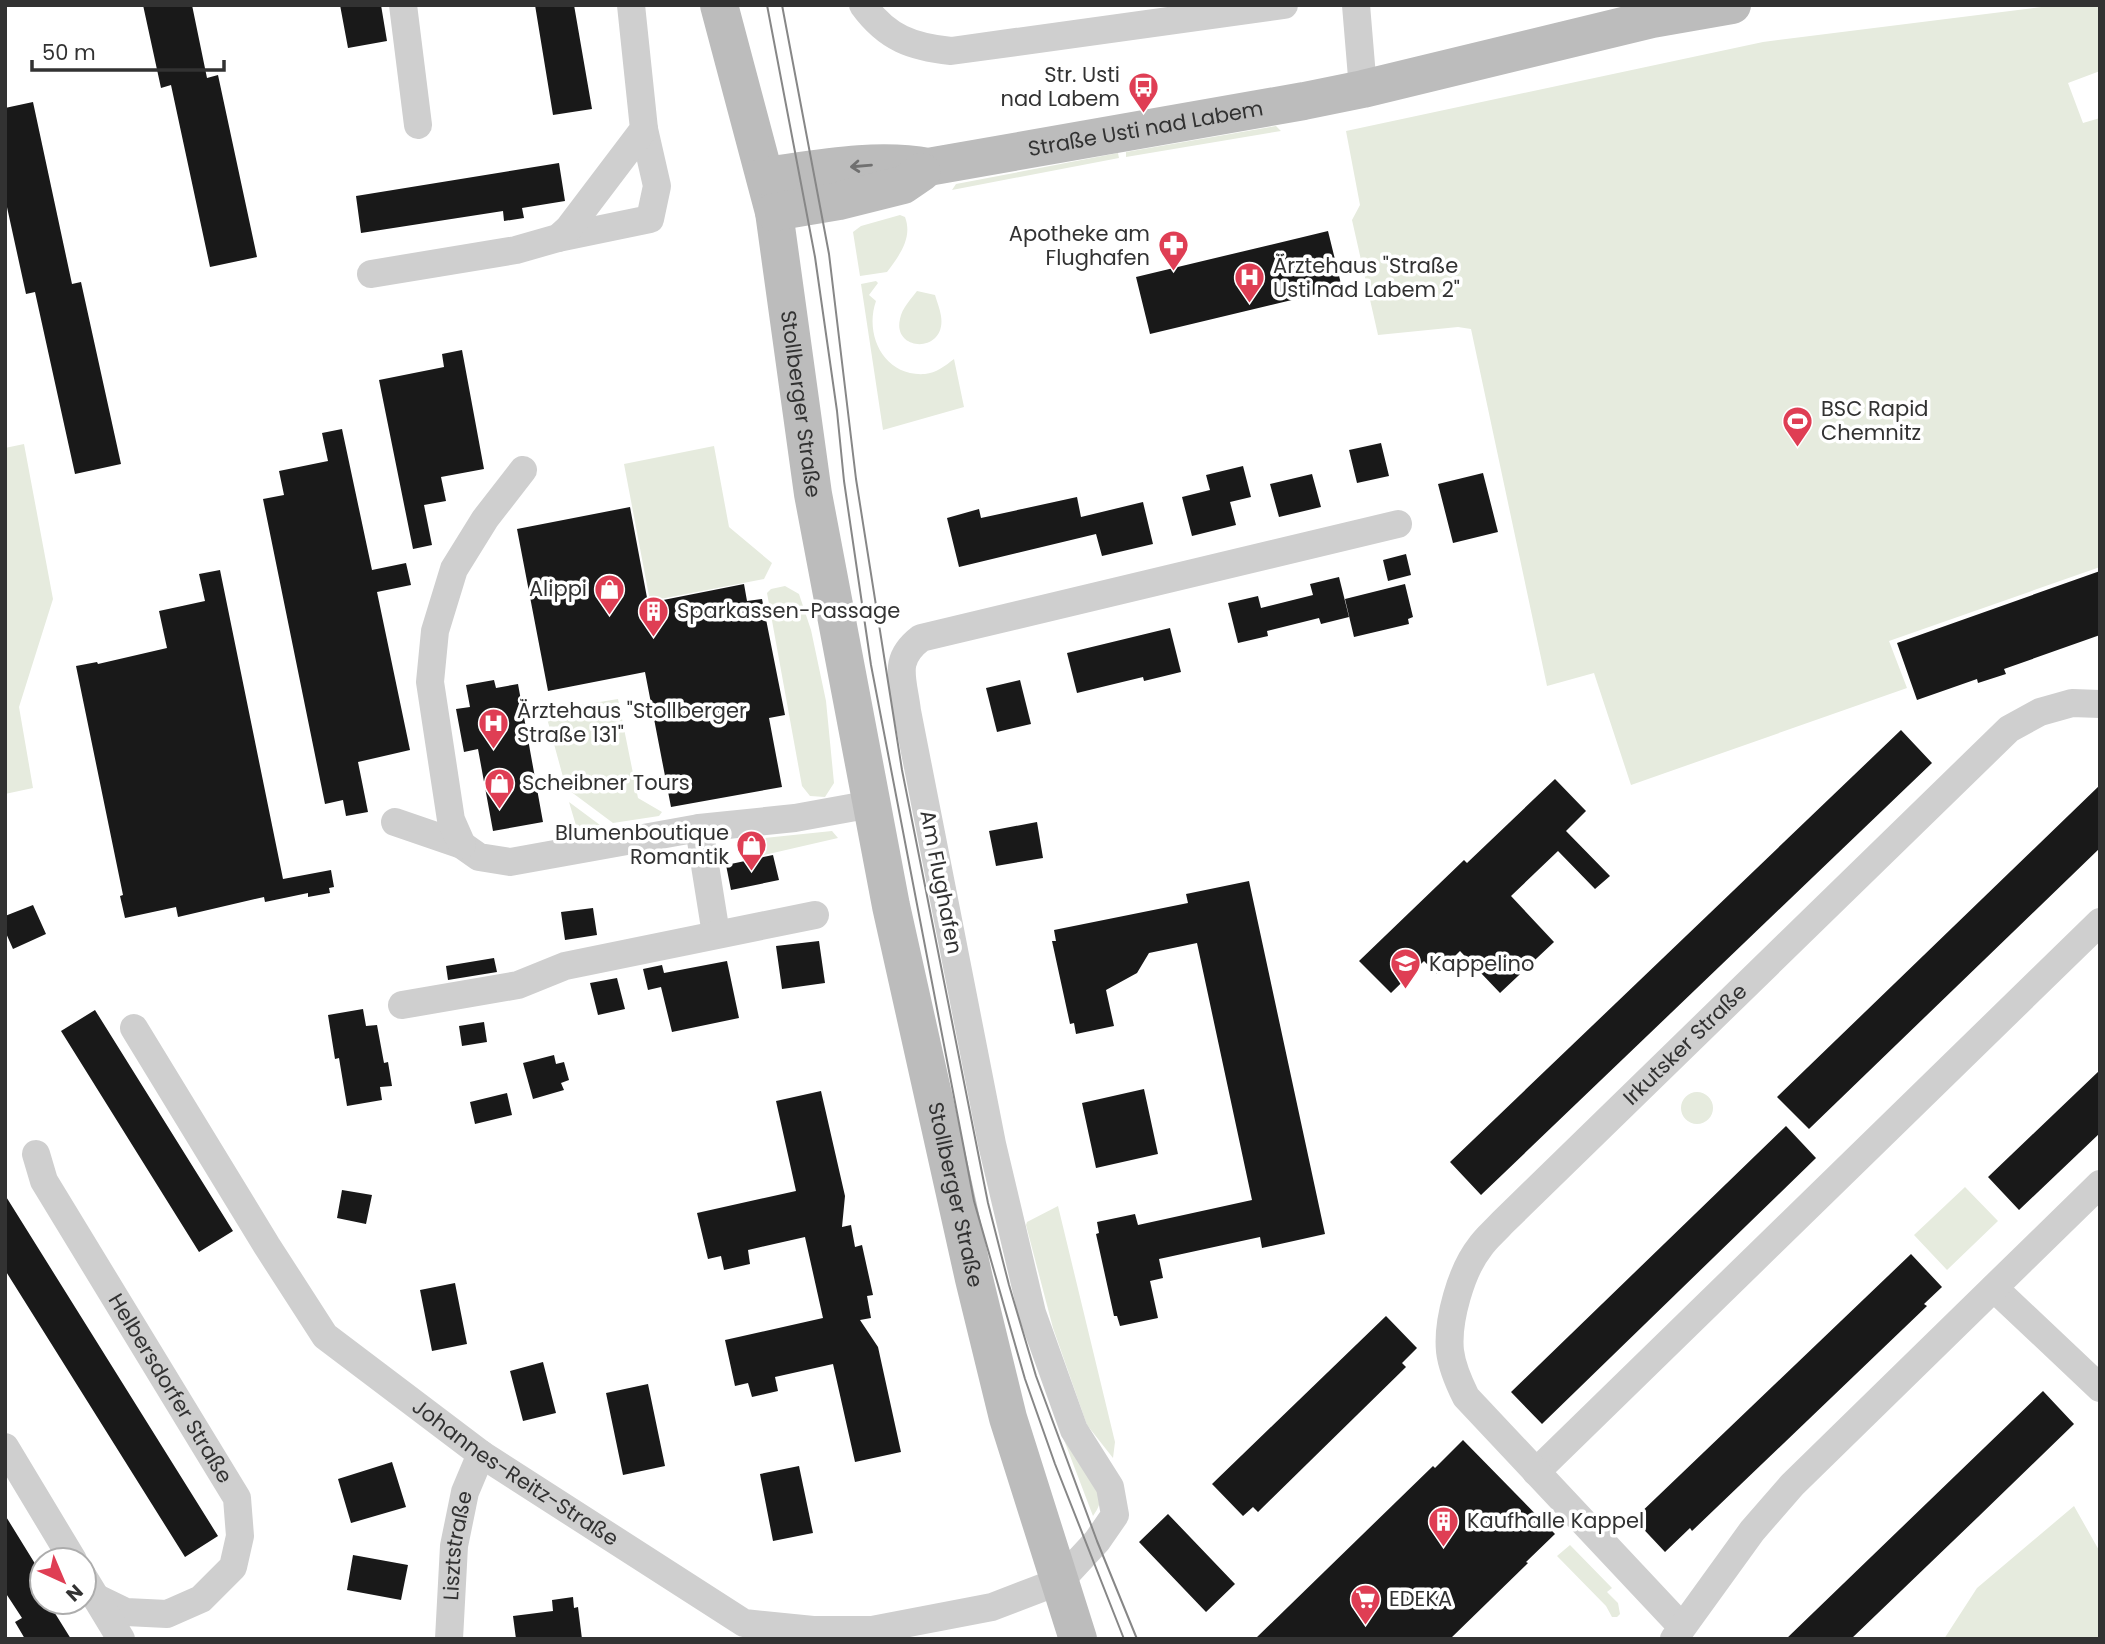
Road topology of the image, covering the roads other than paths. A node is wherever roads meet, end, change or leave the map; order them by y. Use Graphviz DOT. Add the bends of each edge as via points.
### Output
graph roads {
  1 [pos="402,5"];
  2 [pos="631,5"];
  3 [pos="719,5"];
  4 [pos="863,5"];
  5 [pos="1284,5"];
  6 [pos="1356,5"];
  7 [pos="1732,5"];
  8 [pos="1363,89"];
  9 [pos="418,125"];
  10 [pos="644,129"];
  11 [pos="769,194"];
  12 [pos="558,238"];
  13 [pos="370,274"];
  14 [pos="523,470"];
  15 [pos="1398,524"];
  16 [pos="2100,704"];
  17 [pos="872,804"];
  18 [pos="395,822"];
  19 [pos="699,828"];
  20 [pos="462,845"];
  21 [pos="815,915"];
  22 [pos="2100,922"];
  23 [pos="716,934"];
  24 [pos="402,1004"];
  25 [pos="134,1028"];
  26 [pos="36,1154"];
  27 [pos="2100,1184"];
  28 [pos="1994,1288"];
  29 [pos="2100,1388"];
  30 [pos="5,1447"];
  31 [pos="481,1454"];
  32 [pos="1536,1472"];
  33 [pos="65,1546"];
  34 [pos="1060,1581"];
  35 [pos="98,1593"];
  36 [pos="98,1601"];
  37 [pos="742,1631"];
  38 [pos="1678,1633"];
  39 [pos="121,1639"];
  40 [pos="449,1639"];
  41 [pos="1078,1639"];
  42 [pos="1092,1639"];
  1 -- 9 [label="street"];
  2 -- 10 [label="street"];
  3 -- 11 [label="main road, Stollberger Straße"];
  4 -- 5 [label="street" via="879,25 908,44 951,51"];
  6 -- 8 [label="street"];
  7 -- 8 [label="main road, Straße Usti nad Labem" via="1652,19"];
  8 -- 11 [label="main road, Straße Usti nad Labem" via="928,167 904,184 839,201"];
  10 -- 12 [label="street"];
  10 -- 12 [label="street" via="657,186 650,219"];
  11 -- 17 [label="main road, Stollberger Straße" via="813,494"];
  12 -- 13 [label="street" via="516,250"];
  14 -- 20 [label="street" via="454,569 435,631 430,682 451,820"];
  15 -- 34 [label="street, Am Flughafen" via="921,638 908,647 901,660 906,711 992,1144 1032,1312 1074,1430 1110,1487 1115,1515"];
  16 -- 32 [label="street, Irkutsker Straße" via="2072,703 2040,712 2009,729 1479,1248 1464,1275 1452,1323 1450,1350 1456,1376 1466,1398"];
  17 -- 19 [label="street"];
  17 -- 34 [label="main road, Stollberger Straße" via="974,1279 1008,1418"];
  18 -- 20 [label="street"];
  19 -- 20 [label="street" via="510,862 479,857"];
  19 -- 23 [label="street"];
  21 -- 23 [label="street"];
  22 -- 32 [label="street"];
  23 -- 24 [label="street" via="565,966 518,985"];
  25 -- 31 [label="street, Johannes-Reitz-Straße" via="325,1336"];
  26 -- 35 [label="street, Helbersdorfer Straße" via="44,1181 237,1498 240,1536 233,1567 201,1599 167,1614 126,1612"];
  27 -- 28 [label="street, Irkutsker Straße"];
  28 -- 29 [label="street"];
  28 -- 38 [label="street, Irkutsker Straße" via="1792,1485 1752,1531"];
  30 -- 33 [label="street"];
  31 -- 37 [label="street, Johannes-Reitz-Straße"];
  31 -- 40 [label="street, Lisztstraße" via="465,1492 454,1546"];
  32 -- 38 [label="street, Irkutsker Straße"];
  34 -- 37 [label="street, Johannes-Reitz-Straße" via="992,1607 872,1630"];
  34 -- 41 [label="main road, Stollberger Straße"];
  34 -- 42 [label="main road, Stollberger Straße"];
  36 -- 39 [label="street, Helbersdorfer Straße"];
}
